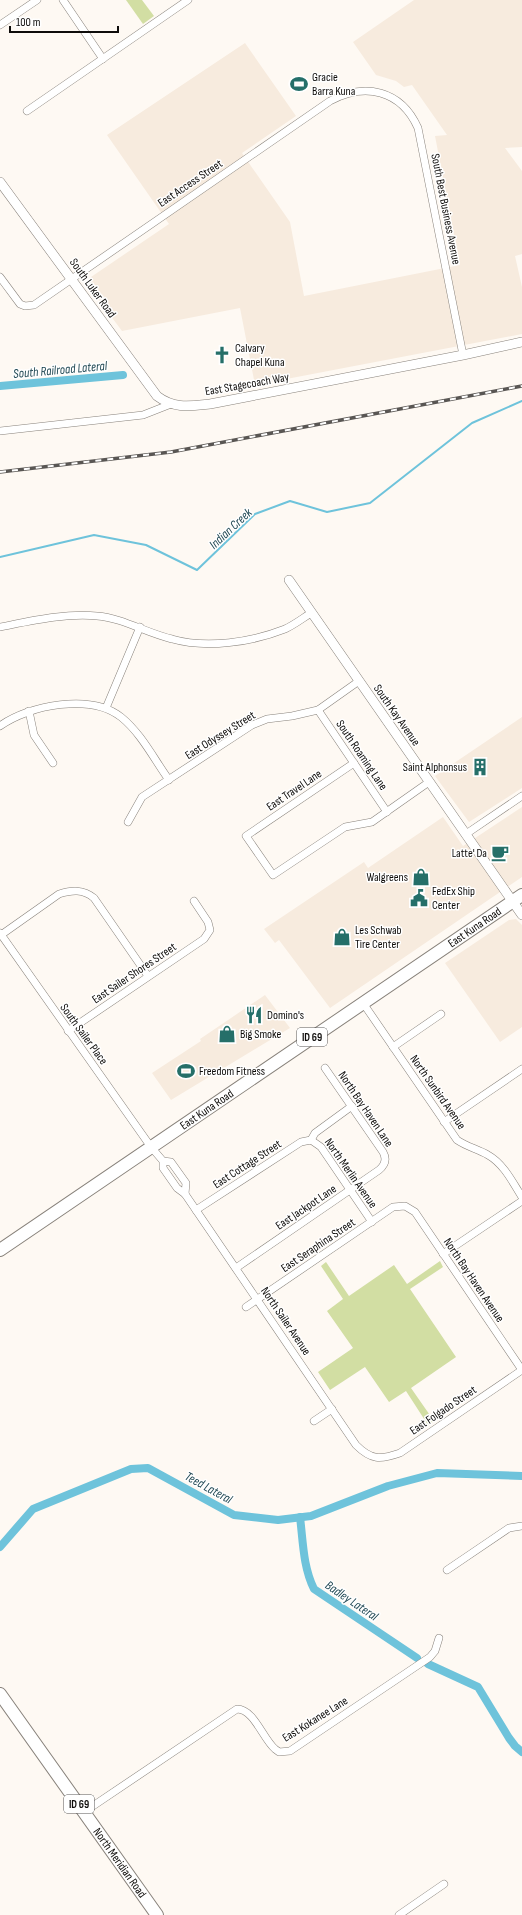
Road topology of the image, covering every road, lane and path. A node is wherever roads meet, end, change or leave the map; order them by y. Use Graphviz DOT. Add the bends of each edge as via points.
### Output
graph roads {
  1 [pos="37,0"];
  2 [pos="63,0"];
  3 [pos="188,0"];
  4 [pos="0,26"];
  5 [pos="104,58"];
  6 [pos="372,91"];
  7 [pos="27,111"];
  8 [pos="0,182"];
  9 [pos="0,277"];
  10 [pos="71,278"];
  11 [pos="522,342"];
  12 [pos="463,355"];
  13 [pos="171,404"];
  14 [pos="0,431"];
  15 [pos="289,580"];
  16 [pos="311,613"];
  17 [pos="0,627"];
  18 [pos="140,627"];
  19 [pos="359,681"];
  20 [pos="106,708"];
  21 [pos="29,710"];
  22 [pos="318,710"];
  23 [pos="0,726"];
  24 [pos="53,763"];
  25 [pos="354,763"];
  26 [pos="169,780"];
  27 [pos="429,782"];
  28 [pos="522,796"];
  29 [pos="387,812"];
  30 [pos="128,822"];
  31 [pos="466,834"];
  32 [pos="517,898"];
  33 [pos="194,901"];
  34 [pos="522,915"];
  35 [pos="0,934"];
  36 [pos="148,976"];
  37 [pos="363,1003"];
  38 [pos="441,1014"];
  39 [pos="68,1031"];
  40 [pos="393,1047"];
  41 [pos="325,1068"];
  42 [pos="522,1069"];
  43 [pos="352,1106"];
  44 [pos="444,1122"];
  45 [pos="311,1140"];
  46 [pos="150,1147"];
  47 [pos="385,1162"];
  48 [pos="350,1190"];
  49 [pos="522,1197"];
  50 [pos="522,1201"];
  51 [pos="405,1206"];
  52 [pos="196,1210"];
  53 [pos="372,1222"];
  54 [pos="0,1250"];
  55 [pos="443,1254"];
  56 [pos="236,1268"];
  57 [pos="258,1299"];
  58 [pos="246,1308"];
  59 [pos="522,1370"];
  60 [pos="332,1409"];
  61 [pos="314,1421"];
  62 [pos="372,1457"];
  63 [pos="522,1526"];
  64 [pos="447,1570"];
  65 [pos="439,1638"];
  66 [pos="0,1694"];
  67 [pos="84,1812"];
  68 [pos="444,1884"];
  69 [pos="157,1915"];
  70 [pos="399,1915"];
  1 -- 4 [label="street"];
  2 -- 5 [label="street"];
  3 -- 5 [label="street"];
  5 -- 7 [label="street"];
  6 -- 10 [label="street, East Access Street" via="343,94 330,101"];
  6 -- 12 [label="street, South Best Business Avenue" via="389,96 404,106 418,128"];
  8 -- 10 [label="street, South Luker Road"];
  9 -- 10 [label="street, East Access Street" via="18,302 25,306 34,305"];
  10 -- 13 [label="street, South Luker Road" via="157,396"];
  11 -- 12 [label="street, East Stagecoach Way"];
  12 -- 13 [label="street, East Stagecoach Way" via="210,404"];
  13 -- 14 [label="street, East Stagecoach Way" via="143,415"];
  15 -- 16 [label="street, South Kay Avenue"];
  16 -- 18 [label="street" via="287,628 265,636 230,642 172,640"];
  16 -- 19 [label="street, South Kay Avenue"];
  17 -- 18 [label="street" via="71,616 114,618"];
  18 -- 20 [label="street"];
  19 -- 22 [label="street, East Odyssey Street"];
  19 -- 27 [label="street, South Kay Avenue"];
  20 -- 21 [label="street" via="85,704"];
  20 -- 26 [label="street" via="132,727"];
  21 -- 23 [label="street"];
  21 -- 24 [label="street" via="34,735"];
  22 -- 25 [label="street, South Roaming Lane"];
  22 -- 26 [label="street, East Odyssey Street" via="267,719 252,725"];
  25 -- 29 [label="street, South Roaming Lane"];
  25 -- 29 [label="street, East Travel Lane" via="246,836 273,874 345,827 372,822"];
  26 -- 30 [label="street, East Odyssey Street" via="142,797"];
  27 -- 29 [label="street"];
  27 -- 31 [label="street, South Kay Avenue"];
  28 -- 31 [label="street"];
  31 -- 32 [label="street, South Kay Avenue"];
  32 -- 34 [label="street, South Kay Avenue"];
  32 -- 37 [label="main road, East Kuna Road / ID 69"];
  33 -- 36 [label="street, East Sailer Shores Street" via="208,922 210,930 204,938"];
  35 -- 36 [label="street" via="59,894 69,891 88,893"];
  35 -- 39 [label="street, South Sailer Place"];
  36 -- 39 [label="street, East Sailer Shores Street"];
  37 -- 40 [label="street, North Sunbird Avenue"];
  37 -- 46 [label="main road, East Kuna Road / ID 69"];
  38 -- 40 [label="street"];
  39 -- 46 [label="street, South Sailer Place"];
  40 -- 44 [label="street, North Sunbird Avenue"];
  41 -- 43 [label="street, North Bay Haven Lane"];
  42 -- 44 [label="street"];
  43 -- 45 [label="street" via="315,1133"];
  43 -- 47 [label="street, North Bay Haven Lane" via="383,1152"];
  44 -- 49 [label="street, North Sunbird Avenue" via="457,1140 495,1159"];
  45 -- 48 [label="street, North Merlin Avenue" via="320,1145"];
  45 -- 52 [label="street, East Cottage Street" via="300,1142"];
  46 -- 52 [label="street, North Sailer Avenue" via="163,1161 163,1168 177,1188 185,1194"];
  46 -- 54 [label="main road, East Kuna Road / ID 69"];
  47 -- 48 [label="street, East Jackpot Lane" via="379,1170"];
  48 -- 53 [label="street, North Merlin Avenue"];
  48 -- 56 [label="street, East Jackpot Lane"];
  50 -- 55 [label="street"];
  51 -- 53 [label="street, East Seraphina Street" via="393,1207"];
  51 -- 55 [label="street, North Bay Haven Avenue" via="415,1212"];
  52 -- 56 [label="street, North Sailer Avenue"];
  53 -- 57 [label="street, East Seraphina Street"];
  55 -- 59 [label="street, North Bay Haven Avenue"];
  56 -- 57 [label="street, North Sailer Avenue"];
  57 -- 58 [label="street, East Seraphina Street"];
  57 -- 60 [label="street, North Sailer Avenue"];
  59 -- 62 [label="street, East Folgado Street" via="400,1453 386,1458"];
  60 -- 61 [label="street"];
  60 -- 62 [label="street, North Sailer Avenue" via="356,1445"];
  63 -- 64 [label="street" via="509,1528"];
  65 -- 67 [label="street, East Kokanee Lane" via="436,1651 430,1657 290,1751 280,1752 275,1749 250,1715 242,1709 237,1709"];
  66 -- 67 [label="main road, North Meridian Road / ID 69"];
  67 -- 69 [label="main road, North Meridian Road / ID 69"];
  68 -- 70 [label="street"];
}
